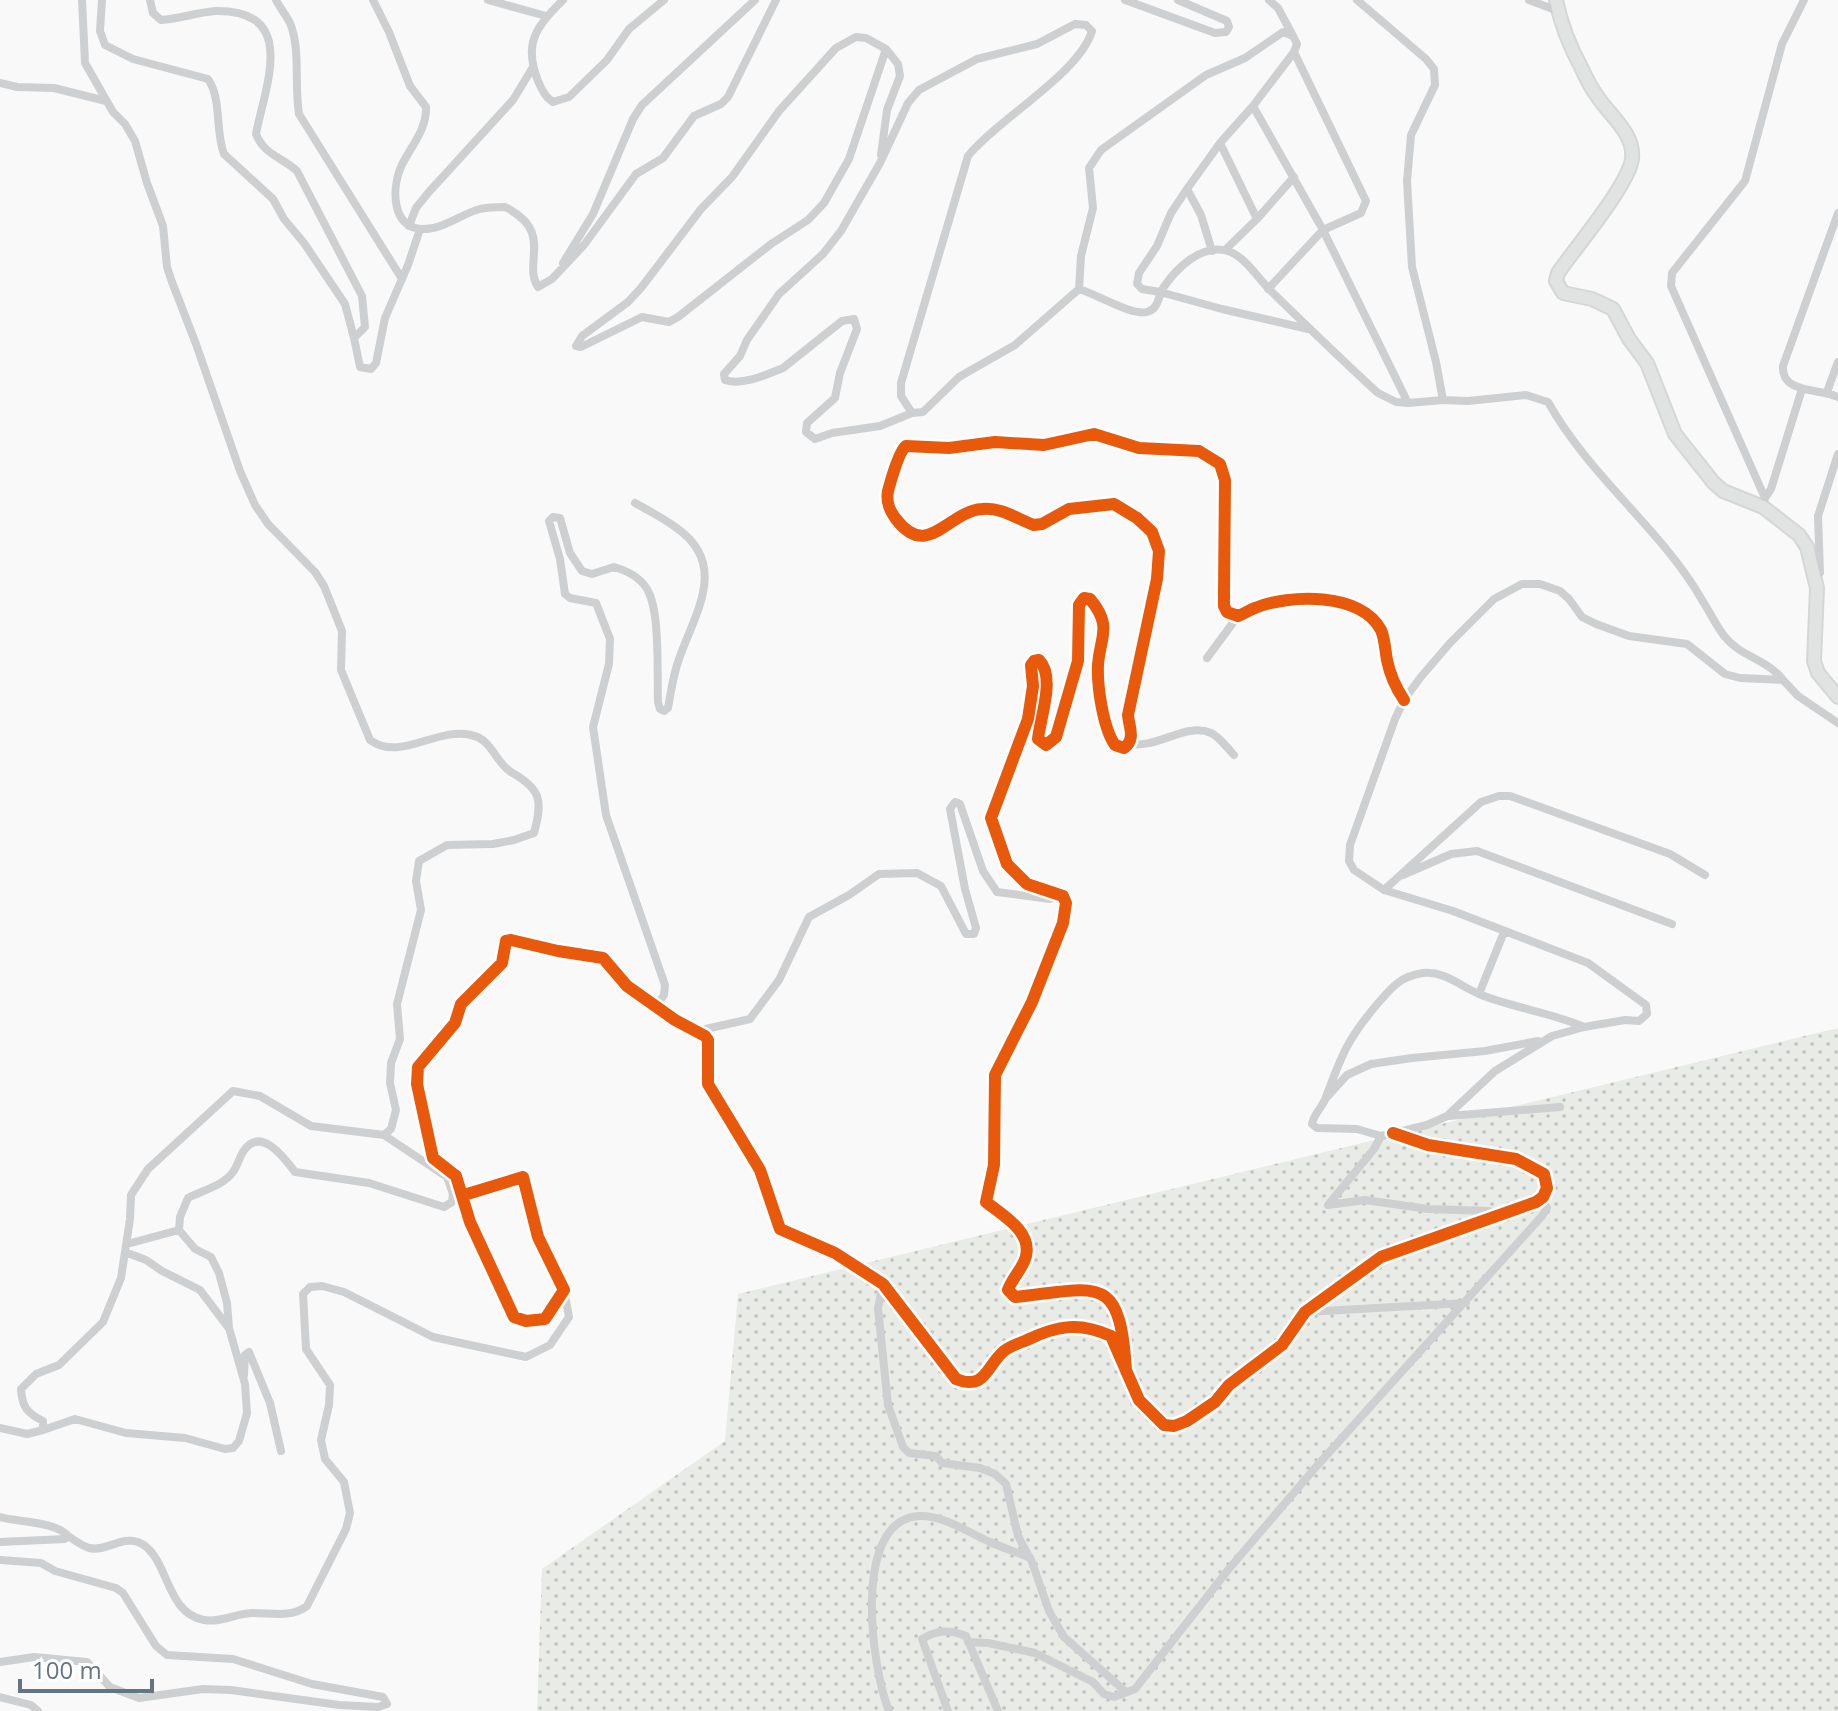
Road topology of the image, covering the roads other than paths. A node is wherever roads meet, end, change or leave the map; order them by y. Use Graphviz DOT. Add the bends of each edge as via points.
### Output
graph roads {
  1 [pos="82,0"];
  2 [pos="102,0"];
  3 [pos="150,0"];
  4 [pos="276,0"];
  5 [pos="373,0"];
  6 [pos="488,0"];
  7 [pos="563,0"];
  8 [pos="664,0"];
  9 [pos="755,0"];
  10 [pos="776,0"];
  11 [pos="1125,0"];
  12 [pos="1178,0"];
  13 [pos="1269,0"];
  14 [pos="1357,0"];
  15 [pos="1529,0"];
  16 [pos="1804,0"];
  17 [pos="1557,5"];
  18 [pos="546,16"];
  19 [pos="1293,36"];
  20 [pos="886,49"];
  21 [pos="1294,52"];
  22 [pos="533,67"];
  23 [pos="0,83"];
  24 [pos="106,101"];
  25 [pos="1253,106"];
  26 [pos="1220,143"];
  27 [pos="880,163"];
  28 [pos="1294,177"];
  29 [pos="1187,189"];
  30 [pos="1838,213"];
  31 [pos="1257,219"];
  32 [pos="409,226"];
  33 [pos="420,229"];
  34 [pos="1323,230"];
  35 [pos="1225,250"];
  36 [pos="1212,251"];
  37 [pos="402,279"];
  38 [pos="552,279"];
  39 [pos="1079,289"];
  40 [pos="1268,289"];
  41 [pos="1160,292"];
  42 [pos="1311,329"];
  43 [pos="354,338"];
  44 [pos="1838,362"];
  45 [pos="1802,389"];
  46 [pos="1827,392"];
  47 [pos="1838,397"];
  48 [pos="1443,400"];
  49 [pos="1408,403"];
  50 [pos="912,413"];
  51 [pos="1838,454"];
  52 [pos="1764,502"];
  53 [pos="635,503"];
  54 [pos="1815,577"];
  55 [pos="1238,616"];
  56 [pos="1207,658"];
  57 [pos="1783,680"];
  58 [pos="1838,697"];
  59 [pos="1404,700"];
  60 [pos="1838,723"];
  61 [pos="1130,744"];
  62 [pos="1234,755"];
  63 [pos="1705,875"];
  64 [pos="1398,877"];
  65 [pos="1384,890"];
  66 [pos="1063,896"];
  67 [pos="1672,924"];
  68 [pos="1504,932"];
  69 [pos="1479,994"];
  70 [pos="656,1006"];
  71 [pos="1584,1027"];
  72 [pos="696,1031"];
  73 [pos="1543,1041"];
  74 [pos="1326,1099"];
  75 [pos="1560,1107"];
  76 [pos="1447,1116"];
  77 [pos="1393,1133"];
  78 [pos="384,1135"];
  79 [pos="1381,1136"];
  80 [pos="431,1161"];
  81 [pos="464,1195"];
  82 [pos="1543,1197"];
  83 [pos="1499,1215"];
  84 [pos="179,1230"];
  85 [pos="126,1248"];
  86 [pos="883,1284"];
  87 [pos="564,1290"];
  88 [pos="1466,1303"];
  89 [pos="1305,1312"];
  90 [pos="229,1328"];
  91 [pos="1126,1371"];
  92 [pos="245,1384"];
  93 [pos="0,1428"];
  94 [pos="43,1430"];
  95 [pos="281,1451"];
  96 [pos="0,1517"];
  97 [pos="68,1536"];
  98 [pos="0,1542"];
  99 [pos="1030,1558"];
  100 [pos="0,1560"];
  101 [pos="968,1642"];
  102 [pos="0,1662"];
  103 [pos="1126,1692"];
  104 [pos="0,1697"];
  105 [pos="38,1711"];
  106 [pos="889,1711"];
  107 [pos="948,1711"];
  108 [pos="998,1711"];
  1 -- 24 [label="street" via="85,63"];
  2 -- 43 [label="street" via="100,31 105,45 133,59 208,79 224,154 273,199 345,304"];
  3 -- 43 [label="street" via="161,20 233,12 258,23 271,40 272,65 256,134 268,153 297,171 362,296 365,327"];
  4 -- 37 [label="street" via="295,44 299,114"];
  5 -- 32 [label="street" via="410,86 426,107 424,127 396,183 398,213"];
  6 -- 18 [label="street"];
  7 -- 18 [label="street"];
  8 -- 22 [label="street" via="629,29 607,60 569,97 553,102 546,98"];
  9 -- 38 [label="street" via="642,105 593,214"];
  10 -- 38 [label="street" via="728,97 694,116 663,158 636,174"];
  11 -- 12 [label="street" via="1215,33 1229,27 1227,21"];
  13 -- 19 [label="street"];
  14 -- 48 [label="street" via="1434,69 1435,85 1411,135 1407,181 1412,267"];
  15 -- 17 [label="street"];
  16 -- 52 [label="street" via="1782,44 1745,181 1671,280"];
  17 -- 52 [label="main road" via="1581,69 1624,129 1632,159 1606,208 1558,273 1559,289 1613,309 1647,363 1675,434 1691,456 1723,491"];
  18 -- 22 [label="street" via="530,50"];
  19 -- 21 [label="street"];
  19 -- 39 [label="street" via="1274,35 1245,58 1206,75 1094,158 1089,168 1093,208"];
  20 -- 20 [label="street" via="856,37 830,53 641,288 576,346 642,317 669,322 808,220 849,159"];
  20 -- 27 [label="street" via="900,76 887,110"];
  21 -- 25 [label="street"];
  21 -- 34 [label="street" via="1366,201 1361,213"];
  22 -- 32 [label="street" via="513,100 416,208"];
  23 -- 24 [label="street" via="54,88"];
  24 -- 78 [label="street" via="135,141 163,226 167,267 240,471 268,524 324,586 342,631 343,679 370,740 391,749 436,736 475,735 506,768 531,784 540,801 534,833 493,844 447,845 419,861 421,910 397,1004 400,1039 391,1063 396,1110"];
  25 -- 26 [label="street"];
  25 -- 28 [label="street"];
  26 -- 29 [label="street"];
  26 -- 31 [label="street"];
  27 -- 50 [label="street" via="841,231 779,294 724,374 725,380 739,382 775,372 842,321 854,319 857,329 835,398 807,423 806,432 815,439 880,426"];
  27 -- 50 [label="street" via="908,103 940,76 987,56 1037,44 1075,24 1092,31 1081,52 968,156 901,383 901,396"];
  28 -- 31 [label="street"];
  28 -- 34 [label="street"];
  29 -- 36 [label="street"];
  29 -- 41 [label="street" via="1139,273 1142,289"];
  30 -- 45 [label="street" via="1783,366 1785,382"];
  31 -- 35 [label="street"];
  32 -- 33 [label="street"];
  33 -- 37 [label="street"];
  33 -- 38 [label="street" via="479,209 505,207 523,220 535,240 535,285 542,287"];
  34 -- 40 [label="street"];
  34 -- 49 [label="street"];
  35 -- 36 [label="street"];
  35 -- 40 [label="street" via="1240,258"];
  36 -- 41 [label="street" via="1183,263"];
  37 -- 43 [label="street" via="371,369 360,367"];
  39 -- 41 [label="street" via="1146,313 1159,301"];
  39 -- 50 [label="street" via="1015,345 959,377 923,412"];
  40 -- 42 [label="street"];
  41 -- 42 [label="street"];
  42 -- 49 [label="street" via="1378,393"];
  44 -- 46 [label="street"];
  45 -- 46 [label="street"];
  45 -- 52 [label="street"];
  46 -- 47 [label="street"];
  48 -- 49 [label="street"];
  48 -- 57 [label="street" via="1526,395 1548,402 1589,464 1690,581 1725,637 1774,668"];
  51 -- 54 [label="street" via="1820,503 1820,573"];
  52 -- 54 [label="main road" via="1799,535"];
  53 -- 70 [label="street" via="680,530 706,572 701,608 664,711 658,702 649,593 638,579 614,567 592,574 582,571 570,553 560,518 549,521 565,594 596,603 610,639 593,727 598,767 606,815 665,985"];
  54 -- 58 [label="main road" via="1814,661"];
  55 -- 56 [label="street"];
  55 -- 59 [label="street" via="1281,602 1331,599 1358,608 1383,634 1391,675"];
  55 -- 61 [label="street" via="1224,606 1225,480 1220,464 1199,451 1139,448 1094,434 1044,445 995,442 902,448 887,502 911,534 931,535 976,509 990,508 1034,525 1069,509 1114,504 1152,532 1159,551 1157,579 1128,715"];
  57 -- 59 [label="street" via="1725,674 1687,644 1629,636 1582,617 1560,591 1522,584 1494,599"];
  57 -- 60 [label="street"];
  59 -- 65 [label="street" via="1350,845 1354,870"];
  61 -- 62 [label="street" via="1147,745 1202,731"];
  61 -- 66 [label="street" via="1115,745 1108,735 1098,679 1103,624 1096,606 1084,598 1079,605 1078,661 1056,737 1046,745 1038,739 1045,670 1034,661 1028,719 991,818 1007,864 1027,884"];
  63 -- 64 [label="street" via="1670,854 1518,798 1499,796 1481,802"];
  64 -- 65 [label="street"];
  64 -- 67 [label="street" via="1451,854 1477,851"];
  65 -- 68 [label="street"];
  66 -- 72 [label="street" via="997,892 955,802 950,809 974,934 966,934 941,886 917,873 879,874 809,917 779,980 750,1019"];
  66 -- 91 [label="street" via="1063,923 995,1075 994,1165 986,1202 1021,1231 1026,1244 1010,1295 1098,1291 1116,1307 1124,1332"];
  68 -- 69 [label="street"];
  68 -- 71 [label="street" via="1588,963 1646,1005 1647,1014 1639,1021"];
  69 -- 71 [label="street"];
  69 -- 74 [label="street" via="1439,973 1405,977 1348,1040"];
  70 -- 72 [label="street"];
  70 -- 80 [label="street" via="627,986 603,958 506,941 502,963 461,1004 455,1023 418,1067"];
  71 -- 73 [label="street"];
  72 -- 86 [label="street" via="708,1040 708,1084 760,1170 780,1229 835,1253"];
  73 -- 74 [label="street" via="1371,1064 1347,1075"];
  73 -- 76 [label="street" via="1495,1071"];
  74 -- 79 [label="street" via="1313,1118 1317,1128"];
  75 -- 76 [label="street"];
  76 -- 77 [label="street"];
  77 -- 79 [label="street"];
  77 -- 82 [label="street" via="1428,1145 1516,1159 1544,1174"];
  78 -- 80 [label="street"];
  78 -- 85 [label="street" via="311,1126 260,1096 233,1091 148,1169 131,1195"];
  79 -- 83 [label="street" via="1328,1205 1365,1200"];
  80 -- 81 [label="street" via="456,1176"];
  80 -- 84 [label="street" via="447,1177 453,1194 444,1207 369,1183 295,1172 277,1148 257,1141 247,1145 232,1173 188,1198"];
  81 -- 87 [label="street" via="523,1177 538,1237"];
  81 -- 87 [label="street" via="470,1222 514,1317 545,1319"];
  82 -- 83 [label="street"];
  82 -- 88 [label="street" via="1547,1208 1542,1216"];
  83 -- 89 [label="street" via="1381,1257"];
  84 -- 85 [label="street"];
  84 -- 90 [label="street" via="195,1249 211,1257 227,1303"];
  85 -- 90 [label="street" via="200,1290"];
  85 -- 94 [label="street" via="121,1278 103,1322 59,1365 36,1374 21,1389 22,1404 29,1415 43,1421"];
  86 -- 91 [label="street" via="948,1371 967,1383 976,1382 1005,1350 1052,1328 1091,1327 1111,1336"];
  86 -- 99 [label="street" via="878,1308 888,1405 903,1447 909,1453 936,1456 942,1463 995,1474 1006,1484 1018,1536"];
  87 -- 97 [label="street" via="569,1317 550,1345 526,1357 433,1337 344,1292 322,1286 303,1294 306,1349 330,1385 321,1440 325,1459 344,1482 350,1513 307,1606 297,1612 241,1614 221,1621 192,1617 139,1542 86,1548"];
  88 -- 89 [label="street"];
  88 -- 103 [label="street" via="1315,1468 1140,1683"];
  89 -- 91 [label="street" via="1282,1345 1215,1402 1174,1426 1164,1425 1139,1400"];
  90 -- 92 [label="street"];
  92 -- 94 [label="street" via="247,1413 233,1448 126,1433 75,1419"];
  92 -- 95 [label="street" via="249,1352 270,1403"];
  93 -- 94 [label="street" via="27,1434"];
  96 -- 97 [label="street" via="56,1528"];
  97 -- 98 [label="street"];
  99 -- 103 [label="street" via="1064,1637"];
  99 -- 106 [label="street" via="924,1516 907,1518 893,1528 882,1542 872,1588 876,1657"];
  100 -- 102 [label="street" via="41,1563 116,1588 167,1655 233,1659 312,1684 383,1697 387,1704 339,1705 203,1689 139,1698 110,1687 87,1662 34,1657"];
  101 -- 103 [label="street" via="1035,1653 1093,1682 1104,1694"];
  101 -- 107 [label="street" via="966,1636 946,1631 922,1639"];
  101 -- 108 [label="street"];
  104 -- 105 [label="street"];
}
